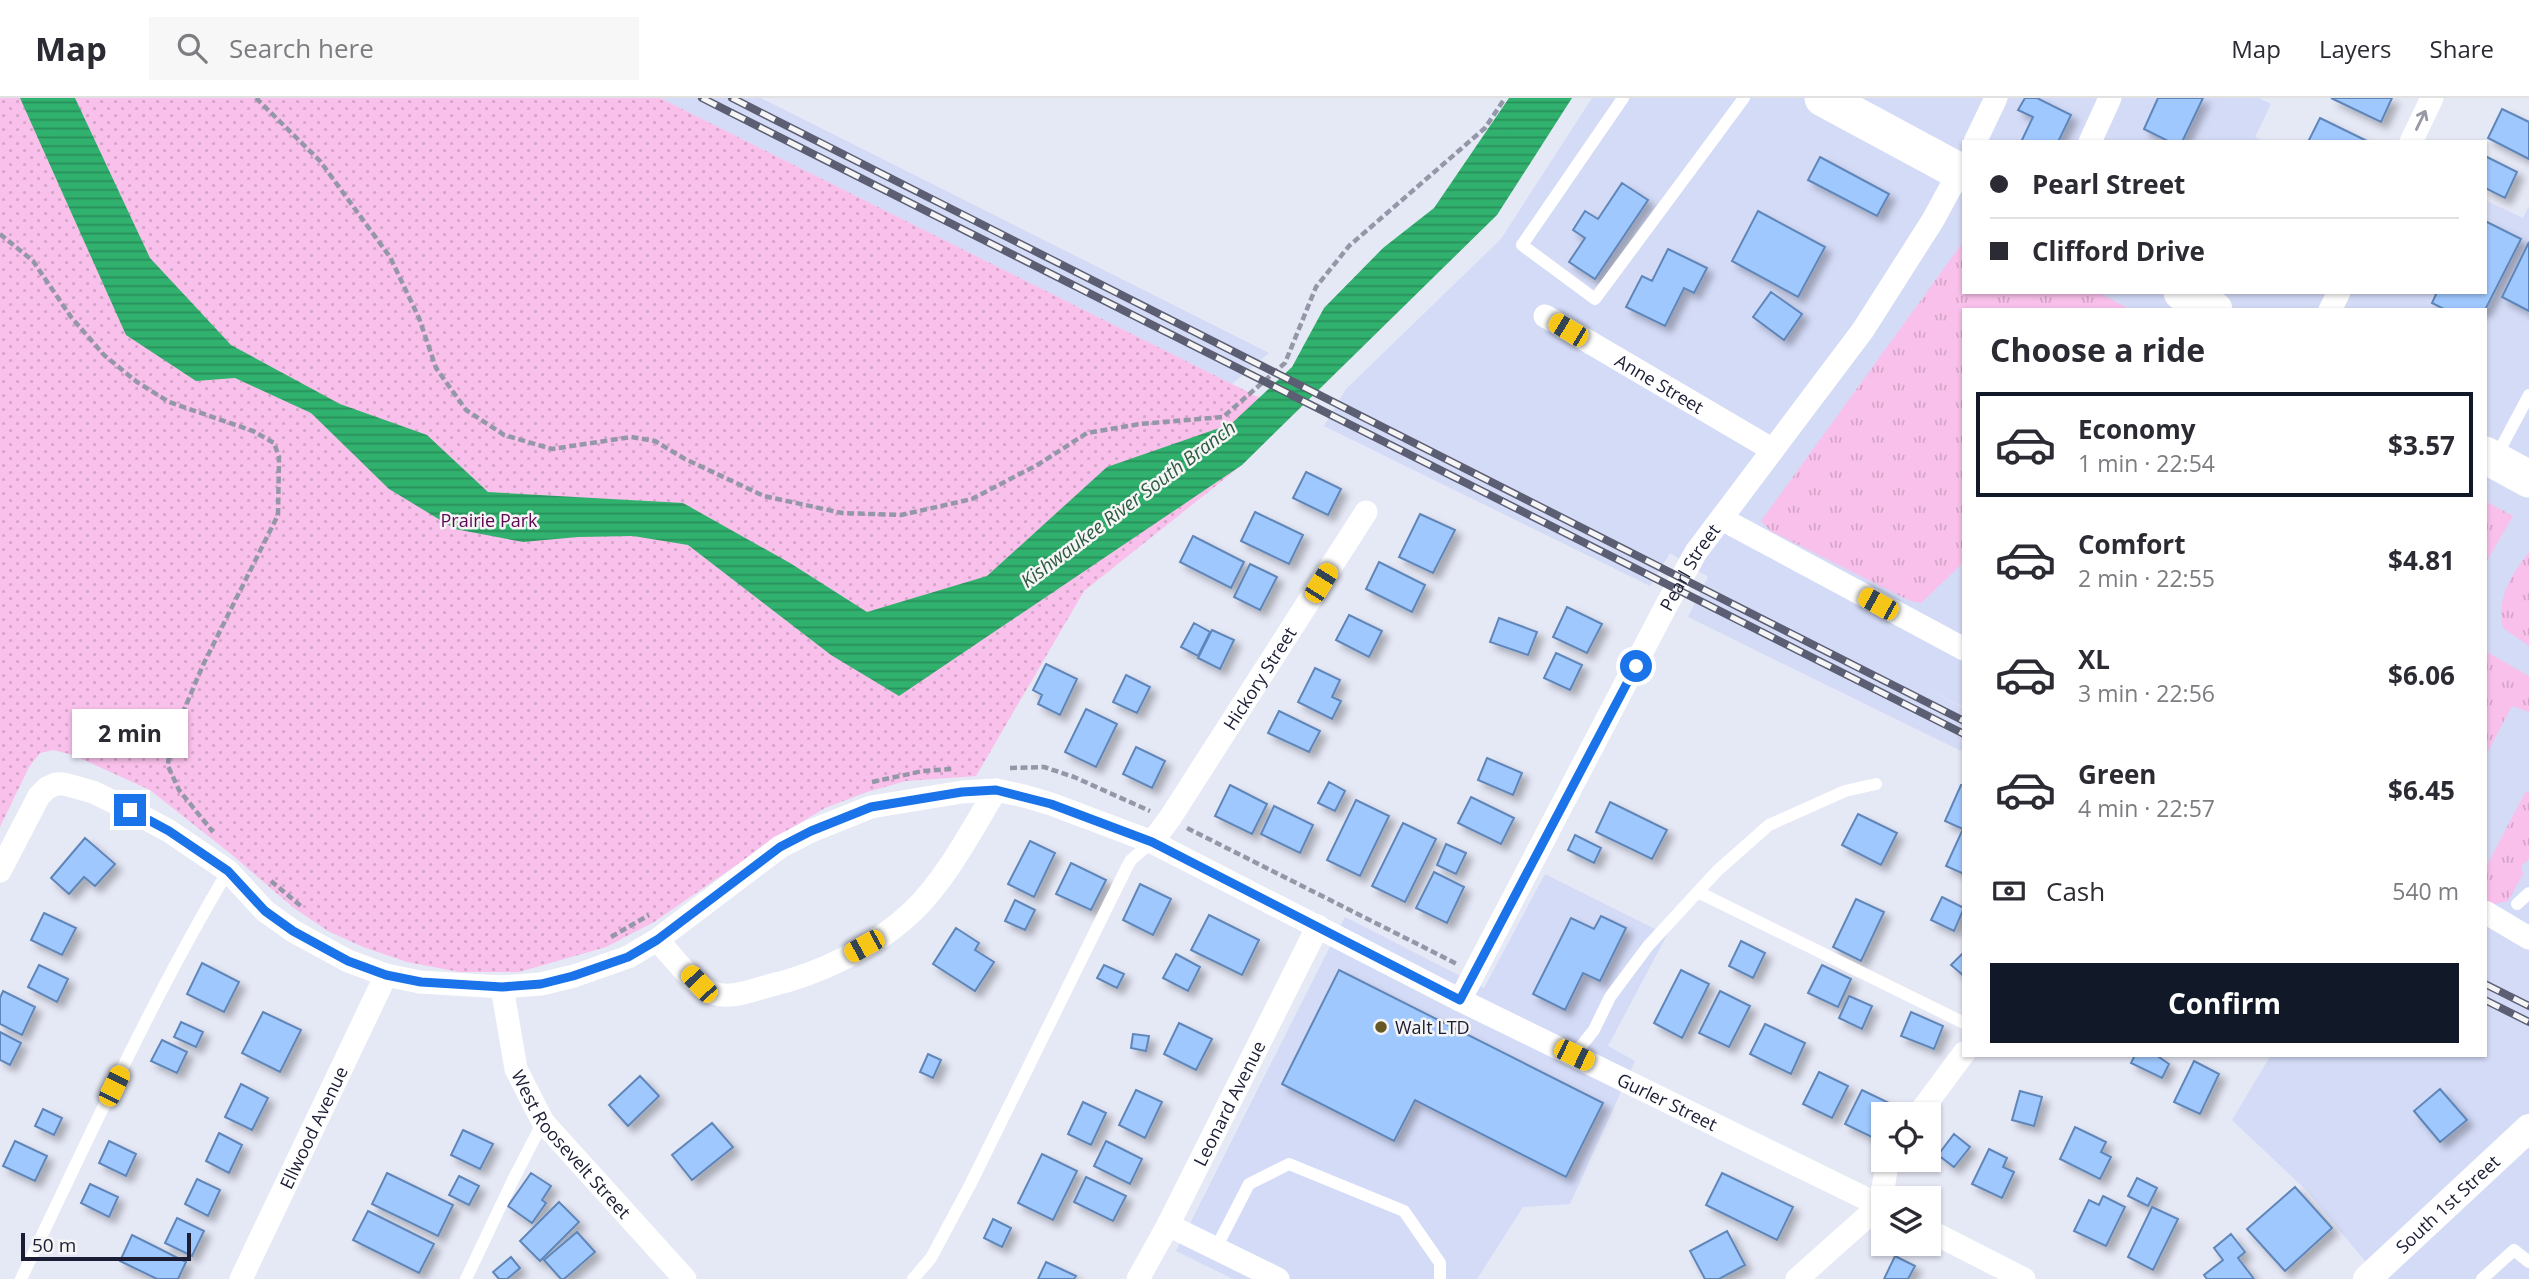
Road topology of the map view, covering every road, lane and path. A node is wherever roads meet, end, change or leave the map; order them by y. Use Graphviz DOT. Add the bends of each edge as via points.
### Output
graph roads {
  1 [pos="256,98"];
  2 [pos="1505,98"];
  3 [pos="1623,98"];
  4 [pos="1744,98"];
  5 [pos="1996,98"];
  6 [pos="2110,98"];
  7 [pos="2432,98"];
  8 [pos="1835,101"];
  9 [pos="1976,140"];
  10 [pos="2091,140"];
  11 [pos="2412,140"];
  12 [pos="1962,161"];
  13 [pos="1962,167"];
  14 [pos="0,234"];
  15 [pos="2186,294"];
  16 [pos="2210,308"];
  17 [pos="1545,316"];
  18 [pos="2529,394"];
  19 [pos="1773,450"];
  20 [pos="2490,458"];
  21 [pos="2529,479"];
  22 [pos="1366,512"];
  23 [pos="1722,519"];
  24 [pos="1962,648"];
  25 [pos="1008,768"];
  26 [pos="960,769"];
  27 [pos="866,783"];
  28 [pos="1876,784"];
  29 [pos="996,790"];
  30 [pos="1149,810"];
  31 [pos="1194,832"];
  32 [pos="219,836"];
  33 [pos="1152,842"];
  34 [pos="0,871"];
  35 [pos="228,871"];
  36 [pos="267,878"];
  37 [pos="1698,892"];
  38 [pos="2529,893"];
  39 [pos="2517,904"];
  40 [pos="305,909"];
  41 [pos="657,911"];
  42 [pos="2487,913"];
  43 [pos="1318,926"];
  44 [pos="2529,938"];
  45 [pos="657,940"];
  46 [pos="602,942"];
  47 [pos="1474,973"];
  48 [pos="386,975"];
  49 [pos="502,987"];
  50 [pos="1460,1000"];
  51 [pos="1962,1022"];
  52 [pos="1574,1055"];
  53 [pos="1962,1056"];
  54 [pos="1928,1102"];
  55 [pos="543,1122"];
  56 [pos="2529,1129"];
  57 [pos="1871,1201"];
  58 [pos="1871,1215"];
  59 [pos="1168,1224"];
  60 [pos="1941,1237"];
  61 [pos="1216,1248"];
  62 [pos="2529,1262"];
  63 [pos="21,1279"];
  64 [pos="241,1279"];
  65 [pos="466,1279"];
  66 [pos="685,1279"];
  67 [pos="913,1279"];
  68 [pos="1138,1279"];
  69 [pos="1278,1279"];
  70 [pos="1440,1279"];
  71 [pos="1797,1279"];
  72 [pos="2024,1279"];
  73 [pos="2367,1279"];
  74 [pos="2482,1279"];
  1 -- 2 [label="path" via="320,161 390,257 436,368 466,410 504,435 552,449 631,437 655,441 764,496 842,513 901,515 972,499 1087,433 1223,417 1285,363 1316,287 1349,246 1485,128"];
  3 -- 4 [label="lane" via="1522,245 1595,299"];
  5 -- 9 [label="street, Pearl Street"];
  6 -- 10 [label="street"];
  11 -- 7 [label="street, one-way"];
  8 -- 12 [label="main road"];
  13 -- 19 [label="street, Pearl Street" via="1863,330"];
  14 -- 32 [label="path" via="33,261 71,317 104,355 137,382 169,402 253,431 274,443 279,457 278,515 203,665 170,743 168,766 179,790"];
  15 -- 16 [label="main road"];
  17 -- 19 [label="street, Anne Street"];
  18 -- 20 [label="lane"];
  19 -- 23 [label="street, Pearl Street"];
  20 -- 21 [label="main road"];
  22 -- 33 [label="street, Hickory Street"];
  23 -- 24 [label="street"];
  23 -- 47 [label="street, Pearl Street" via="1696,552 1666,606"];
  25 -- 30 [label="path" via="1044,768 1074,776"];
  26 -- 27 [label="path"];
  28 -- 37 [label="lane" via="1845,790 1769,825"];
  29 -- 33 [label="street, Gurler Street" via="1051,804"];
  29 -- 45 [label="street, Gurler Street" via="871,807 811,831 780,847"];
  29 -- 45 [label="street" via="915,909 880,937 831,964 778,984 725,996 699,984"];
  31 -- 47 [label="path"];
  33 -- 43 [label="street, Gurler Street"];
  33 -- 67 [label="lane" via="1127,867 970,1185 931,1258"];
  34 -- 35 [label="street, Gurler Street" via="39,796 56,784 93,792 130,810"];
  35 -- 48 [label="street, Gurler Street" via="265,911 293,931 348,961"];
  35 -- 63 [label="lane" via="145,1020"];
  36 -- 40 [label="path"];
  37 -- 51 [label="lane"];
  37 -- 52 [label="lane" via="1648,946"];
  38 -- 39 [label="lane"];
  41 -- 46 [label="path"];
  42 -- 44 [label="street"];
  43 -- 50 [label="street, Gurler Street"];
  43 -- 59 [label="street, Leonard Avenue"];
  45 -- 49 [label="street, Gurler Street" via="593,970 541,984"];
  47 -- 50 [label="street, Pearl Street"];
  48 -- 49 [label="street, Gurler Street"];
  48 -- 64 [label="street, Ellwood Avenue"];
  49 -- 55 [label="street, West Roosevelt Street" via="516,1069"];
  50 -- 52 [label="street, Gurler Street"];
  52 -- 57 [label="street, Gurler Street"];
  53 -- 54 [label="street"];
  55 -- 65 [label="lane"];
  55 -- 66 [label="street, West Roosevelt Street"];
  56 -- 73 [label="street, South 1st Street"];
  58 -- 71 [label="street"];
  59 -- 61 [label="street"];
  59 -- 68 [label="street, Leonard Avenue"];
  60 -- 72 [label="street"];
  61 -- 69 [label="street"];
  61 -- 70 [label="lane" via="1249,1184 1289,1164 1404,1211 1440,1263"];
  62 -- 74 [label="lane" via="2514,1251"];
}
